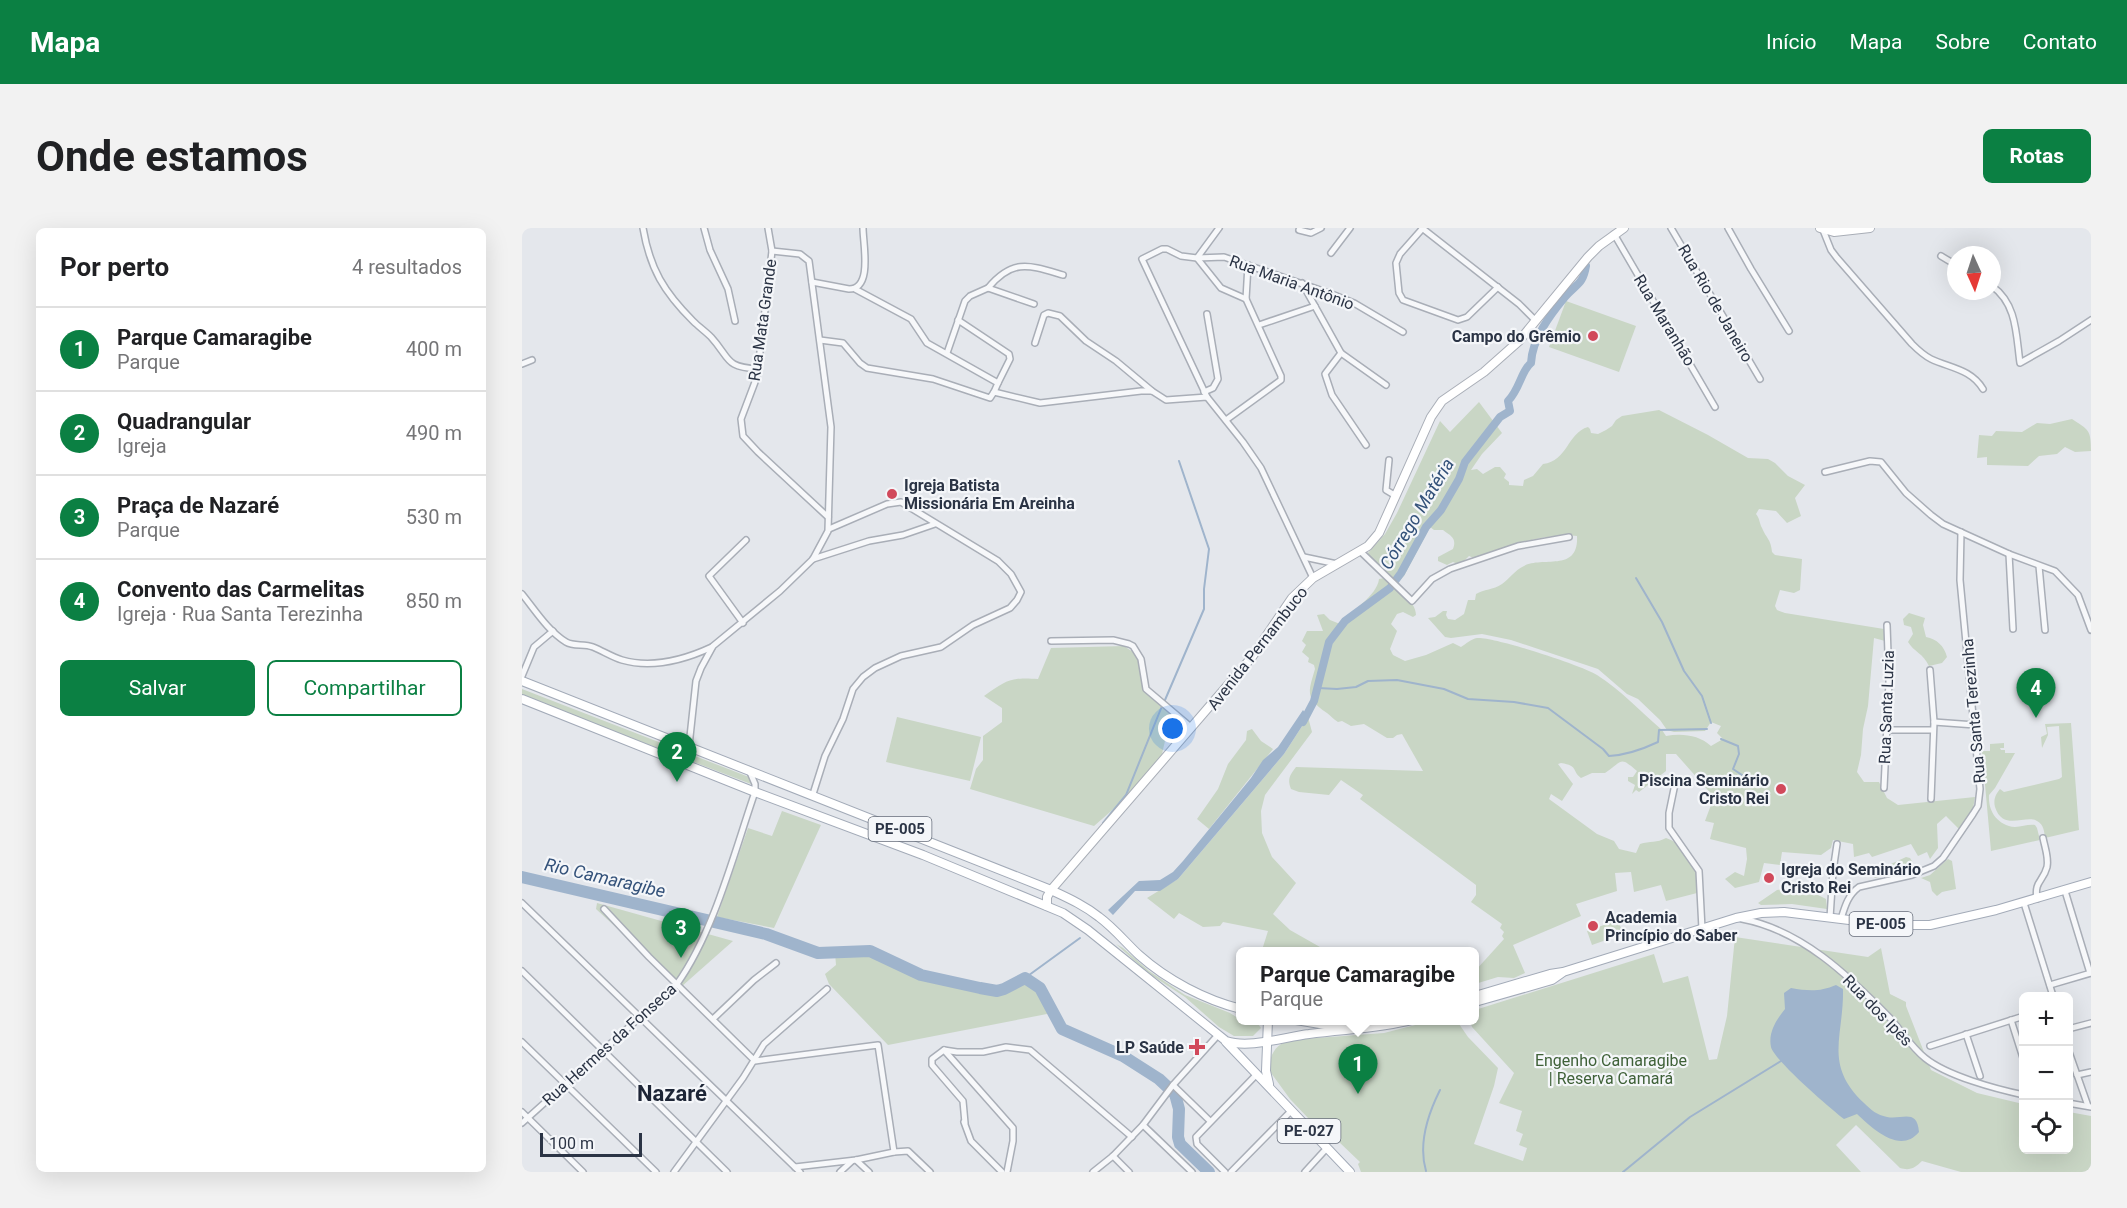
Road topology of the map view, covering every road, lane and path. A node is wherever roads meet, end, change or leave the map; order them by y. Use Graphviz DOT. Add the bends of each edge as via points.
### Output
graph roads {
  1 [pos="643,228"];
  2 [pos="704,228"];
  3 [pos="768,228"];
  4 [pos="863,228"];
  5 [pos="1219,228"];
  6 [pos="1321,228"];
  7 [pos="1350,228"];
  8 [pos="1422,228"];
  9 [pos="1624,228"];
  10 [pos="1671,228"];
  11 [pos="1728,228"];
  12 [pos="1870,228"];
  13 [pos="1822,229"];
  14 [pos="1299,230"];
  15 [pos="1614,234"];
  16 [pos="772,251"];
  17 [pos="1331,253"];
  18 [pos="1941,256"];
  19 [pos="1197,258"];
  20 [pos="1947,260"];
  21 [pos="1248,266"];
  22 [pos="1063,275"];
  23 [pos="812,282"];
  24 [pos="1302,283"];
  25 [pos="1498,287"];
  26 [pos="988,288"];
  27 [pos="855,289"];
  28 [pos="2001,294"];
  29 [pos="1246,299"];
  30 [pos="1034,304"];
  31 [pos="1315,306"];
  32 [pos="1207,314"];
  33 [pos="958,320"];
  34 [pos="2091,320"];
  35 [pos="735,321"];
  36 [pos="1536,321"];
  37 [pos="1258,325"];
  38 [pos="1789,331"];
  39 [pos="1403,332"];
  40 [pos="820,340"];
  41 [pos="1035,343"];
  42 [pos="947,353"];
  43 [pos="1341,353"];
  44 [pos="532,360"];
  45 [pos="522,364"];
  46 [pos="758,369"];
  47 [pos="1760,379"];
  48 [pos="998,383"];
  49 [pos="1386,385"];
  50 [pos="1983,389"];
  51 [pos="1152,391"];
  52 [pos="994,392"];
  53 [pos="1205,394"];
  54 [pos="1715,407"];
  55 [pos="1226,420"];
  56 [pos="1366,445"];
  57 [pos="1389,460"];
  58 [pos="1825,472"];
  59 [pos="1396,496"];
  60 [pos="828,517"];
  61 [pos="937,525"];
  62 [pos="829,529"];
  63 [pos="1961,532"];
  64 [pos="1569,537"];
  65 [pos="746,540"];
  66 [pos="1360,551"];
  67 [pos="2010,554"];
  68 [pos="1304,557"];
  69 [pos="813,559"];
  70 [pos="1336,564"];
  71 [pos="2039,566"];
  72 [pos="1313,578"];
  73 [pos="522,594"];
  74 [pos="743,623"];
  75 [pos="1887,625"];
  76 [pos="2013,629"];
  77 [pos="2045,630"];
  78 [pos="2091,630"];
  79 [pos="553,631"];
  80 [pos="1051,641"];
  81 [pos="713,646"];
  82 [pos="1930,670"];
  83 [pos="522,679"];
  84 [pos="522,699"];
  85 [pos="1934,722"];
  86 [pos="1975,725"];
  87 [pos="1192,728"];
  88 [pos="1885,730"];
  89 [pos="1933,730"];
  90 [pos="689,746"];
  91 [pos="749,769"];
  92 [pos="1676,779"];
  93 [pos="1884,788"];
  94 [pos="755,792"];
  95 [pos="813,794"];
  96 [pos="1931,799"];
  97 [pos="2043,838"];
  98 [pos="1838,844"];
  99 [pos="2091,882"];
  100 [pos="1051,890"];
  101 [pos="2065,891"];
  102 [pos="2037,899"];
  103 [pos="522,903"];
  104 [pos="2024,903"];
  105 [pos="1047,906"];
  106 [pos="604,909"];
  107 [pos="1736,918"];
  108 [pos="1830,918"];
  109 [pos="1841,920"];
  110 [pos="1702,929"];
  111 [pos="776,963"];
  112 [pos="522,971"];
  113 [pos="1563,972"];
  114 [pos="2091,973"];
  115 [pos="677,984"];
  116 [pos="2050,985"];
  117 [pos="827,990"];
  118 [pos="2052,992"];
  119 [pos="1479,995"];
  120 [pos="1479,1001"];
  121 [pos="1236,1007"];
  122 [pos="640,1017"];
  123 [pos="714,1018"];
  124 [pos="2019,1018"];
  125 [pos="2011,1020"];
  126 [pos="2091,1023"];
  127 [pos="1268,1025"];
  128 [pos="1326,1025"];
  129 [pos="1348,1025"];
  130 [pos="1391,1025"];
  131 [pos="2073,1028"];
  132 [pos="1966,1034"];
  133 [pos="1218,1035"];
  134 [pos="1267,1040"];
  135 [pos="1226,1041"];
  136 [pos="522,1042"];
  137 [pos="1930,1046"];
  138 [pos="2019,1046"];
  139 [pos="944,1050"];
  140 [pos="603,1051"];
  141 [pos="755,1061"];
  142 [pos="2073,1064"];
  143 [pos="2091,1072"];
  144 [pos="1257,1074"];
  145 [pos="1980,1076"];
  146 [pos="2077,1076"];
  147 [pos="565,1083"];
  148 [pos="1270,1087"];
  149 [pos="1170,1089"];
  150 [pos="2019,1094"];
  151 [pos="726,1101"];
  152 [pos="2073,1104"];
  153 [pos="2089,1107"];
  154 [pos="1291,1111"];
  155 [pos="522,1112"];
  156 [pos="528,1118"];
  157 [pos="1210,1122"];
  158 [pos="522,1123"];
  159 [pos="1143,1125"];
  160 [pos="1132,1137"];
  161 [pos="696,1142"];
  162 [pos="1326,1149"];
  163 [pos="894,1152"];
  164 [pos="1113,1156"];
  165 [pos="855,1160"];
  166 [pos="795,1167"];
  167 [pos="583,1172"];
  168 [pos="656,1172"];
  169 [pos="674,1172"];
  170 [pos="727,1172"];
  171 [pos="800,1172"];
  172 [pos="840,1172"];
  173 [pos="869,1172"];
  174 [pos="930,1172"];
  175 [pos="1002,1172"];
  176 [pos="1007,1172"];
  177 [pos="1093,1172"];
  178 [pos="1129,1172"];
  179 [pos="1192,1172"];
  180 [pos="1225,1172"];
  181 [pos="1231,1172"];
  182 [pos="1305,1172"];
  183 [pos="1350,1172"];
  1 -- 46 [label="street" via="652,267 673,298 732,364"];
  2 -- 35 [label="street" via="728,290"];
  3 -- 16 [label="street, Rua Mata Grande"];
  4 -- 27 [label="street" via="865,270"];
  5 -- 19 [label="street"];
  6 -- 14 [label="street" via="1311,233"];
  7 -- 17 [label="street"];
  8 -- 25 [label="street"];
  8 -- 25 [label="street" via="1396,263 1403,300 1458,320 1467,317"];
  9 -- 15 [label="street, Avenida Pernambuco"];
  10 -- 47 [label="street, Rua Rio de Janeiro"];
  11 -- 38 [label="street"];
  12 -- 13 [label="street" via="1834,232"];
  13 -- 50 [label="street" via="1837,258 1922,354 1960,368 1979,381"];
  15 -- 36 [label="street, Avenida Pernambuco" via="1588,258"];
  15 -- 54 [label="street, Rua Maranhão"];
  16 -- 23 [label="street" via="800,254 808,261"];
  16 -- 46 [label="street, Rua Mata Grande"];
  18 -- 20 [label="street"];
  19 -- 21 [label="street, Rua Maria Antônio" via="1224,257"];
  19 -- 29 [label="street" via="1221,288"];
  19 -- 53 [label="street, Rua Maria Antônio" via="1167,249 1142,259"];
  21 -- 24 [label="street, Rua Maria Antônio"];
  21 -- 29 [label="street"];
  22 -- 26 [label="street" via="1023,265 1002,273"];
  23 -- 27 [label="street"];
  23 -- 40 [label="street"];
  24 -- 31 [label="street"];
  24 -- 39 [label="street, Rua Maria Antônio" via="1354,303"];
  25 -- 36 [label="street"];
  26 -- 30 [label="street"];
  26 -- 33 [label="street" via="965,301"];
  27 -- 42 [label="street" via="911,319 927,343"];
  28 -- 34 [label="street" via="2011,309 2020,363"];
  29 -- 37 [label="street"];
  31 -- 37 [label="street"];
  31 -- 43 [label="street"];
  32 -- 53 [label="street" via="1218,379"];
  33 -- 42 [label="street"];
  33 -- 48 [label="street" via="1009,354"];
  36 -- 59 [label="street, Avenida Pernambuco" via="1504,356 1442,401"];
  37 -- 55 [label="street" via="1281,380"];
  40 -- 52 [label="street" via="843,343 860,363 873,370 933,379 990,398"];
  40 -- 60 [label="street" via="831,427"];
  41 -- 51 [label="street" via="1044,315 1059,316"];
  42 -- 48 [label="street"];
  43 -- 49 [label="street"];
  43 -- 56 [label="street" via="1325,374 1332,395"];
  44 -- 45 [label="street"];
  46 -- 60 [label="street, Rua Mata Grande" via="742,413 745,439"];
  48 -- 52 [label="street"];
  51 -- 52 [label="street" via="1040,403"];
  51 -- 53 [label="street" via="1166,400"];
  53 -- 55 [label="street"];
  55 -- 68 [label="street" via="1265,477"];
  57 -- 59 [label="street" via="1386,490"];
  58 -- 63 [label="street" via="1881,462 1919,505"];
  59 -- 66 [label="street, Avenida Pernambuco" via="1379,533"];
  60 -- 62 [label="street"];
  61 -- 62 [label="street" via="915,509 894,502"];
  61 -- 69 [label="street"];
  61 -- 95 [label="street" via="1005,567 1021,592 1019,597 1003,613 973,625 941,647 901,656 863,677 825,756"];
  62 -- 69 [label="street"];
  63 -- 67 [label="street"];
  63 -- 86 [label="street, Rua Santa Terezinha" via="1960,580"];
  64 -- 66 [label="street" via="1518,546 1450,569 1432,579 1412,601"];
  65 -- 74 [label="street" via="709,576"];
  66 -- 70 [label="street, Avenida Pernambuco"];
  67 -- 71 [label="street"];
  67 -- 76 [label="street"];
  68 -- 70 [label="street"];
  68 -- 72 [label="street"];
  69 -- 74 [label="street"];
  70 -- 72 [label="street, Avenida Pernambuco"];
  71 -- 77 [label="street"];
  71 -- 78 [label="street" via="2055,571 2073,589"];
  72 -- 87 [label="street, Avenida Pernambuco" via="1292,598 1252,657"];
  73 -- 79 [label="street"];
  74 -- 81 [label="street"];
  75 -- 88 [label="street, Rua Santa Luzia"];
  79 -- 81 [label="street" via="571,644 585,644 633,663 676,661"];
  79 -- 83 [label="street" via="534,647"];
  80 -- 87 [label="street" via="1113,640 1133,646 1141,659 1146,688"];
  81 -- 90 [label="street" via="696,681"];
  82 -- 85 [label="street"];
  83 -- 90 [label="main road, PE-005"];
  84 -- 94 [label="main road, PE-005"];
  85 -- 86 [label="street"];
  85 -- 89 [label="street"];
  86 -- 109 [label="street, Rua Santa Terezinha" via="1980,798 1953,844 1943,858 1924,871 1859,886 1846,901"];
  87 -- 100 [label="street, Avenida Pernambuco"];
  88 -- 89 [label="street"];
  88 -- 93 [label="street, Rua Santa Luzia"];
  89 -- 96 [label="street"];
  90 -- 91 [label="main road, PE-005"];
  91 -- 94 [label="street"];
  91 -- 95 [label="main road, PE-005"];
  92 -- 110 [label="street" via="1669,828 1699,871"];
  94 -- 105 [label="main road, PE-005"];
  94 -- 115 [label="street, Rua Hermes da Fonseca" via="705,934"];
  95 -- 100 [label="main road, PE-005"];
  97 -- 102 [label="street" via="2047,864 2036,886"];
  98 -- 108 [label="street"];
  99 -- 101 [label="main road, PE-005"];
  100 -- 105 [label="street"];
  100 -- 121 [label="main road, PE-005" via="1099,917 1140,956 1175,981"];
  101 -- 102 [label="main road, PE-005"];
  101 -- 114 [label="street"];
  102 -- 104 [label="main road, PE-005"];
  103 -- 122 [label="street"];
  104 -- 109 [label="main road, PE-005" via="1922,926"];
  104 -- 116 [label="street"];
  105 -- 133 [label="main road, PE-005" via="1088,930"];
  106 -- 115 [label="street"];
  107 -- 108 [label="main road, PE-005" via="1773,912"];
  107 -- 110 [label="main road, PE-005"];
  107 -- 150 [label="street, Rua dos Ipês" via="1755,921 1795,938 1887,1015 1924,1058 1990,1086"];
  108 -- 109 [label="main road, PE-005"];
  110 -- 113 [label="main road, PE-005"];
  111 -- 123 [label="street"];
  112 -- 140 [label="street"];
  113 -- 119 [label="main road, PE-005"];
  113 -- 120 [label="main road, PE-005" via="1552,980"];
  114 -- 116 [label="street"];
  115 -- 122 [label="street, Rua Hermes da Fonseca"];
  115 -- 123 [label="street"];
  116 -- 118 [label="street"];
  117 -- 141 [label="street" via="771,1036"];
  122 -- 140 [label="street, Rua Hermes da Fonseca"];
  122 -- 151 [label="street"];
  123 -- 141 [label="street"];
  124 -- 125 [label="street"];
  125 -- 132 [label="street"];
  125 -- 138 [label="street"];
  126 -- 131 [label="street"];
  127 -- 134 [label="main road"];
  128 -- 129 [label="main road"];
  130 -- 134 [label="main road"];
  132 -- 137 [label="street"];
  132 -- 145 [label="street"];
  133 -- 135 [label="main road, PE-005"];
  133 -- 149 [label="street"];
  134 -- 135 [label="main road" via="1248,1045"];
  134 -- 148 [label="main road"];
  135 -- 144 [label="main road, PE-027"];
  136 -- 147 [label="street"];
  139 -- 160 [label="street" via="1030,1050"];
  139 -- 175 [label="street" via="932,1059 932,1065 963,1101 963,1121 971,1141"];
  139 -- 176 [label="street" via="1013,1128"];
  140 -- 147 [label="street, Rua Hermes da Fonseca"];
  140 -- 161 [label="street"];
  141 -- 151 [label="street"];
  141 -- 163 [label="street" via="878,1045"];
  142 -- 146 [label="street"];
  143 -- 146 [label="street"];
  144 -- 148 [label="main road, PE-027"];
  144 -- 157 [label="street"];
  146 -- 153 [label="street"];
  147 -- 156 [label="street, Rua Hermes da Fonseca"];
  147 -- 168 [label="street"];
  148 -- 154 [label="main road, PE-027"];
  149 -- 157 [label="street"];
  149 -- 159 [label="street"];
  151 -- 161 [label="street"];
  151 -- 166 [label="street"];
  152 -- 153 [label="street"];
  154 -- 162 [label="main road, PE-027"];
  154 -- 181 [label="street"];
  155 -- 156 [label="street"];
  156 -- 158 [label="street, Rua Hermes da Fonseca"];
  156 -- 167 [label="street"];
  157 -- 180 [label="street" via="1196,1141"];
  159 -- 160 [label="street"];
  159 -- 179 [label="street"];
  160 -- 164 [label="street"];
  161 -- 169 [label="street"];
  161 -- 170 [label="street"];
  162 -- 182 [label="street"];
  162 -- 183 [label="main road, PE-027"];
  163 -- 165 [label="street"];
  163 -- 174 [label="street" via="908,1151"];
  164 -- 177 [label="street"];
  164 -- 178 [label="street"];
  165 -- 166 [label="street"];
  165 -- 172 [label="street"];
  165 -- 173 [label="street"];
  166 -- 171 [label="street"];
}
